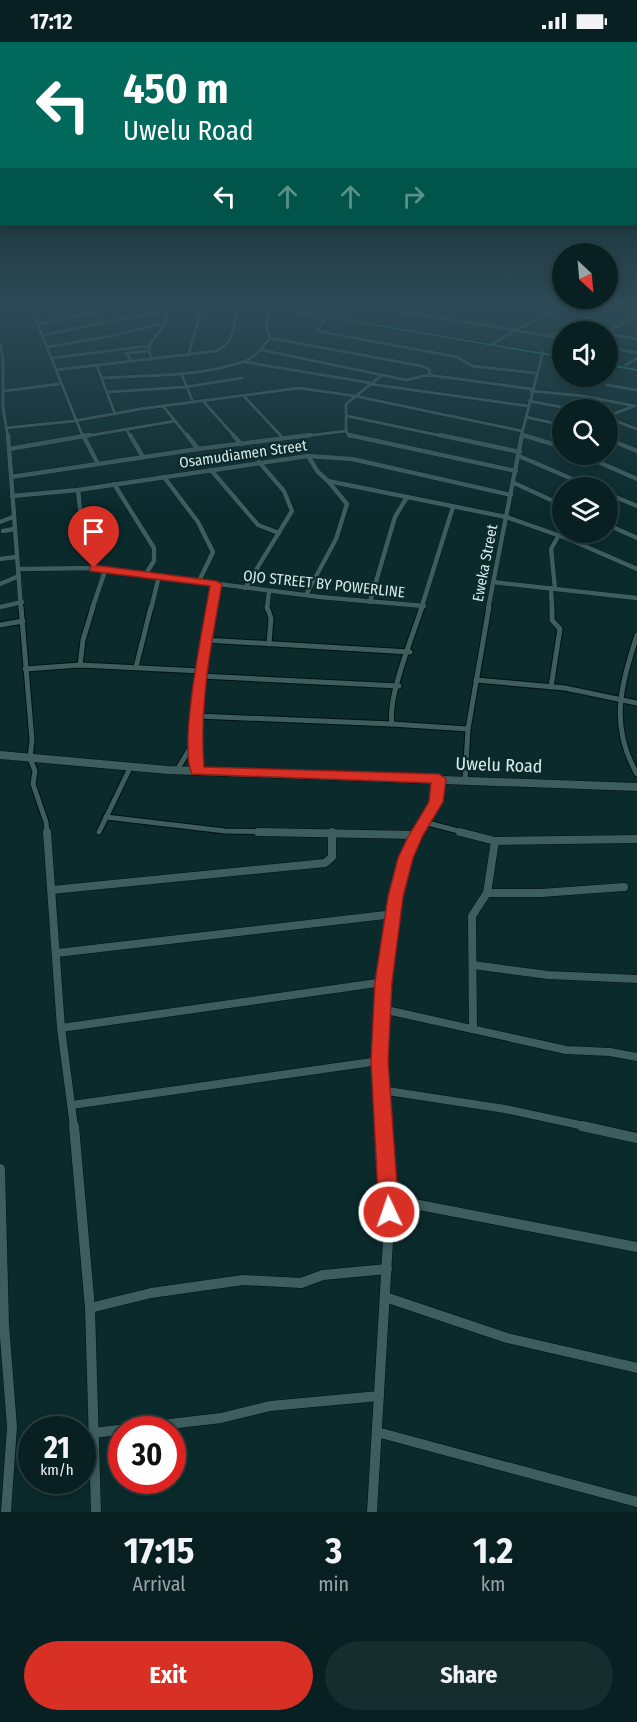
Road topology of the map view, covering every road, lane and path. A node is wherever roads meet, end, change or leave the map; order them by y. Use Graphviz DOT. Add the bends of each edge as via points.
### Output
graph roads {
  1 [pos="181,373"];
  2 [pos="536,373"];
  3 [pos="2,374"];
  4 [pos="57,374"];
  5 [pos="100,374"];
  6 [pos="172,374"];
  7 [pos="311,374"];
  8 [pos="375,374"];
  9 [pos="382,375"];
  10 [pos="429,375"];
  11 [pos="102,378"];
  12 [pos="242,378"];
  13 [pos="58,384"];
  14 [pos="371,384"];
  15 [pos="185,387"];
  16 [pos="618,387"];
  17 [pos="532,390"];
  18 [pos="637,390"];
  19 [pos="4,391"];
  20 [pos="108,392"];
  21 [pos="243,395"];
  22 [pos="355,396"];
  23 [pos="2,401"];
  24 [pos="203,401"];
  25 [pos="193,402"];
  26 [pos="529,403"];
  27 [pos="163,406"];
  28 [pos="552,406"];
  29 [pos="636,406"];
  30 [pos="2,409"];
  31 [pos="618,413"];
  32 [pos="115,414"];
  33 [pos="347,416"];
  34 [pos="526,417"];
  35 [pos="74,421"];
  36 [pos="618,421"];
  37 [pos="176,422"];
  38 [pos="552,423"];
  39 [pos="6,428"];
  40 [pos="126,429"];
  41 [pos="637,429"];
  42 [pos="346,430"];
  43 [pos="522,433"];
  44 [pos="82,436"];
  45 [pos="282,437"];
  46 [pos="618,443"];
  47 [pos="242,444"];
  48 [pos="552,444"];
  49 [pos="9,449"];
  50 [pos="198,449"];
  51 [pos="637,451"];
  52 [pos="519,454"];
  53 [pos="308,456"];
  54 [pos="143,457"];
  55 [pos="259,462"];
  56 [pos="98,464"];
  57 [pos="605,465"];
  58 [pos="212,471"];
  59 [pos="516,471"];
  60 [pos="11,477"];
  61 [pos="164,477"];
  62 [pos="568,477"];
  63 [pos="637,479"];
  64 [pos="328,481"];
  65 [pos="514,483"];
  66 [pos="114,484"];
  67 [pos="78,490"];
  68 [pos="511,495"];
  69 [pos="12,496"];
  70 [pos="407,498"];
  71 [pos="618,498"];
  72 [pos="552,500"];
  73 [pos="637,506"];
  74 [pos="453,507"];
  75 [pos="506,517"];
  76 [pos="11,518"];
  77 [pos="0,521"];
  78 [pos="14,529"];
  79 [pos="618,529"];
  80 [pos="2,530"];
  81 [pos="279,533"];
  82 [pos="552,533"];
  83 [pos="0,537"];
  84 [pos="637,538"];
  85 [pos="554,543"];
  86 [pos="577,543"];
  87 [pos="16,557"];
  88 [pos="0,560"];
  89 [pos="94,568"];
  90 [pos="19,569"];
  91 [pos="637,569"];
  92 [pos="105,571"];
  93 [pos="145,575"];
  94 [pos="19,576"];
  95 [pos="159,576"];
  96 [pos="199,581"];
  97 [pos="493,582"];
  98 [pos="0,584"];
  99 [pos="216,584"];
  100 [pos="245,588"];
  101 [pos="553,588"];
  102 [pos="268,591"];
  103 [pos="306,595"];
  104 [pos="637,598"];
  105 [pos="370,602"];
  106 [pos="22,603"];
  107 [pos="424,606"];
  108 [pos="0,607"];
  109 [pos="23,621"];
  110 [pos="0,625"];
  111 [pos="637,635"];
  112 [pos="205,640"];
  113 [pos="268,644"];
  114 [pos="410,652"];
  115 [pos="80,665"];
  116 [pos="136,667"];
  117 [pos="25,669"];
  118 [pos="201,673"];
  119 [pos="476,680"];
  120 [pos="399,686"];
  121 [pos="551,687"];
  122 [pos="618,698"];
  123 [pos="637,703"];
  124 [pos="197,716"];
  125 [pos="392,724"];
  126 [pos="468,729"];
  127 [pos="195,740"];
  128 [pos="0,755"];
  129 [pos="30,758"];
  130 [pos="131,766"];
  131 [pos="177,770"];
  132 [pos="197,771"];
  133 [pos="637,774"];
  134 [pos="439,779"];
  135 [pos="465,780"];
  136 [pos="637,787"];
  137 [pos="106,818"];
  138 [pos="424,822"];
  139 [pos="99,832"];
  140 [pos="332,832"];
  141 [pos="416,835"];
  142 [pos="637,839"];
  143 [pos="495,841"];
  144 [pos="624,887"];
  145 [pos="52,890"];
  146 [pos="487,893"];
  147 [pos="394,914"];
  148 [pos="57,954"];
  149 [pos="473,965"];
  150 [pos="637,979"];
  151 [pos="384,982"];
  152 [pos="382,1009"];
  153 [pos="61,1028"];
  154 [pos="473,1028"];
  155 [pos="637,1057"];
  156 [pos="380,1061"];
  157 [pos="381,1090"];
  158 [pos="72,1105"];
  159 [pos="637,1138"];
  160 [pos="0,1172"];
  161 [pos="388,1199"];
  162 [pos="637,1247"];
  163 [pos="387,1269"];
  164 [pos="385,1297"];
  165 [pos="90,1308"];
  166 [pos="2,1326"];
  167 [pos="637,1368"];
  168 [pos="379,1396"];
  169 [pos="93,1416"];
  170 [pos="377,1432"];
  171 [pos="96,1433"];
  172 [pos="95,1494"];
  173 [pos="637,1502"];
  174 [pos="6,1512"];
  175 [pos="96,1512"];
  176 [pos="372,1512"];
  1 -- 15 [label="street"];
  2 -- 17 [label="street, Eweka Street"];
  3 -- 19 [label="street"];
  4 -- 13 [label="street"];
  5 -- 11 [label="street"];
  6 -- 11 [label="street"];
  7 -- 14 [label="street"];
  8 -- 9 [label="street"];
  9 -- 10 [label="street" via="410,380"];
  9 -- 14 [label="street"];
  10 -- 17 [label="street"];
  11 -- 20 [label="street"];
  12 -- 15 [label="street"];
  13 -- 19 [label="street"];
  13 -- 35 [label="street"];
  14 -- 22 [label="street"];
  14 -- 26 [label="street"];
  15 -- 20 [label="street"];
  15 -- 25 [label="street"];
  16 -- 18 [label="street"];
  17 -- 26 [label="street, Eweka Street"];
  17 -- 29 [label="street"];
  19 -- 23 [label="street"];
  20 -- 32 [label="street"];
  21 -- 22 [label="street" via="299,388"];
  21 -- 24 [label="street"];
  21 -- 45 [label="street"];
  22 -- 33 [label="street" via="346,404"];
  22 -- 43 [label="street"];
  23 -- 30 [label="street"];
  24 -- 25 [label="street"];
  24 -- 47 [label="street"];
  25 -- 27 [label="street"];
  26 -- 28 [label="street"];
  26 -- 34 [label="street, Eweka Street"];
  27 -- 32 [label="street"];
  27 -- 37 [label="street"];
  29 -- 31 [label="street"];
  30 -- 39 [label="street"];
  32 -- 35 [label="street"];
  33 -- 42 [label="street"];
  33 -- 52 [label="street" via="431,431"];
  34 -- 38 [label="street"];
  34 -- 43 [label="street, Eweka Street"];
  35 -- 39 [label="street"];
  35 -- 44 [label="street"];
  36 -- 41 [label="street"];
  37 -- 40 [label="street"];
  37 -- 50 [label="street"];
  39 -- 49 [label="street"];
  40 -- 44 [label="street"];
  40 -- 54 [label="street"];
  42 -- 45 [label="street"];
  42 -- 59 [label="street" via="352,438"];
  43 -- 48 [label="street"];
  43 -- 52 [label="street, Eweka Street"];
  44 -- 49 [label="street"];
  44 -- 56 [label="street"];
  45 -- 47 [label="street"];
  46 -- 51 [label="street"];
  47 -- 50 [label="street"];
  49 -- 60 [label="street"];
  50 -- 54 [label="street"];
  52 -- 59 [label="street, Eweka Street"];
  52 -- 62 [label="street"];
  53 -- 55 [label="street, Osamudiamen Street"];
  53 -- 64 [label="street"];
  53 -- 68 [label="street, Osamudiamen Street" via="352,459"];
  54 -- 56 [label="street"];
  55 -- 58 [label="street, Osamudiamen Street"];
  55 -- 81 [label="street" via="291,502 292,511"];
  56 -- 60 [label="street"];
  57 -- 63 [label="street"];
  58 -- 61 [label="street, Osamudiamen Street"];
  58 -- 81 [label="street" via="258,525"];
  59 -- 65 [label="street, Eweka Street"];
  60 -- 69 [label="street"];
  61 -- 66 [label="street, Osamudiamen Street"];
  61 -- 96 [label="street" via="198,522 213,552"];
  64 -- 70 [label="street"];
  64 -- 103 [label="street" via="347,504 346,512 335,542"];
  65 -- 68 [label="street, Eweka Street"];
  65 -- 72 [label="street"];
  66 -- 67 [label="street, Osamudiamen Street"];
  66 -- 93 [label="street" via="154,548 154,561"];
  67 -- 69 [label="street, Osamudiamen Street"];
  67 -- 89 [label="street"];
  68 -- 75 [label="street, Eweka Street"];
  69 -- 76 [label="street"];
  70 -- 74 [label="street"];
  70 -- 105 [label="street" via="395,517"];
  71 -- 73 [label="street"];
  74 -- 75 [label="street"];
  74 -- 107 [label="street"];
  75 -- 82 [label="street"];
  75 -- 97 [label="street, Eweka Street"];
  76 -- 77 [label="street"];
  76 -- 78 [label="street"];
  78 -- 80 [label="street"];
  78 -- 87 [label="street"];
  79 -- 84 [label="street"];
  80 -- 83 [label="street"];
  81 -- 100 [label="street"];
  85 -- 101 [label="street" via="551,549"];
  86 -- 91 [label="street"];
  87 -- 88 [label="street"];
  87 -- 90 [label="street"];
  89 -- 90 [label="street, OJO STREET BY POWERLINE"];
  89 -- 92 [label="street, OJO STREET BY POWERLINE"];
  90 -- 94 [label="street"];
  92 -- 93 [label="street, OJO STREET BY POWERLINE"];
  92 -- 115 [label="street" via="87,620"];
  93 -- 95 [label="street, OJO STREET BY POWERLINE"];
  94 -- 98 [label="street"];
  94 -- 106 [label="street"];
  95 -- 96 [label="street, OJO STREET BY POWERLINE"];
  95 -- 116 [label="street"];
  96 -- 99 [label="street, OJO STREET BY POWERLINE"];
  97 -- 101 [label="street"];
  97 -- 119 [label="street, Eweka Street"];
  99 -- 100 [label="street, OJO STREET BY POWERLINE"];
  99 -- 112 [label="street"];
  100 -- 102 [label="street, OJO STREET BY POWERLINE"];
  101 -- 104 [label="street"];
  101 -- 121 [label="street" via="552,620 560,629"];
  102 -- 103 [label="street, OJO STREET BY POWERLINE"];
  102 -- 113 [label="street"];
  103 -- 105 [label="street, OJO STREET BY POWERLINE"];
  105 -- 107 [label="street, OJO STREET BY POWERLINE"];
  106 -- 108 [label="street"];
  106 -- 109 [label="street"];
  107 -- 114 [label="street"];
  109 -- 110 [label="street"];
  109 -- 117 [label="street"];
  111 -- 122 [label="street"];
  112 -- 113 [label="street"];
  112 -- 118 [label="street"];
  113 -- 114 [label="street"];
  114 -- 120 [label="street"];
  115 -- 116 [label="street"];
  115 -- 117 [label="street"];
  116 -- 118 [label="street"];
  117 -- 129 [label="street" via="32,740"];
  118 -- 120 [label="street"];
  118 -- 124 [label="street"];
  119 -- 121 [label="street"];
  119 -- 126 [label="street, Eweka Street"];
  120 -- 125 [label="street" via="390,714"];
  121 -- 122 [label="street"];
  122 -- 123 [label="street"];
  122 -- 133 [label="street" via="624,753"];
  124 -- 125 [label="street"];
  124 -- 127 [label="street"];
  125 -- 126 [label="street"];
  126 -- 135 [label="street, Eweka Street"];
  127 -- 131 [label="street"];
  127 -- 132 [label="street"];
  128 -- 129 [label="street, Uwelu Road"];
  129 -- 130 [label="street, Uwelu Road"];
  129 -- 145 [label="street" via="35,771 33,784 46,822"];
  130 -- 131 [label="street, Uwelu Road"];
  130 -- 137 [label="street"];
  131 -- 132 [label="street, Uwelu Road"];
  132 -- 134 [label="street, Uwelu Road"];
  134 -- 135 [label="street, Uwelu Road"];
  134 -- 138 [label="street" via="436,802"];
  135 -- 136 [label="street, Uwelu Road"];
  137 -- 139 [label="street"];
  137 -- 140 [label="street" via="225,831"];
  138 -- 141 [label="street"];
  138 -- 143 [label="street"];
  140 -- 141 [label="street"];
  140 -- 145 [label="street" via="332,857 325,863"];
  141 -- 147 [label="street" via="406,858"];
  142 -- 143 [label="street"];
  143 -- 146 [label="street"];
  144 -- 146 [label="street"];
  145 -- 148 [label="street"];
  146 -- 149 [label="street" via="472,916"];
  147 -- 148 [label="street"];
  147 -- 151 [label="street"];
  148 -- 153 [label="street"];
  149 -- 150 [label="street" via="548,975"];
  149 -- 154 [label="street"];
  151 -- 152 [label="street"];
  151 -- 153 [label="street"];
  152 -- 154 [label="street"];
  152 -- 156 [label="street"];
  153 -- 158 [label="street"];
  154 -- 155 [label="street" via="566,1050"];
  156 -- 157 [label="street"];
  156 -- 158 [label="street"];
  157 -- 159 [label="street" via="505,1109"];
  157 -- 161 [label="street"];
  158 -- 165 [label="street"];
  160 -- 166 [label="street"];
  161 -- 162 [label="street"];
  161 -- 163 [label="street"];
  163 -- 164 [label="street"];
  163 -- 165 [label="street" via="323,1275 301,1283 243,1280 151,1293"];
  164 -- 167 [label="street" via="507,1338"];
  164 -- 168 [label="street"];
  165 -- 169 [label="street"];
  166 -- 174 [label="street" via="12,1427"];
  168 -- 170 [label="street"];
  168 -- 171 [label="street" via="270,1406 221,1418"];
  170 -- 173 [label="street"];
  170 -- 176 [label="street"];
  172 -- 175 [label="street"];
}
